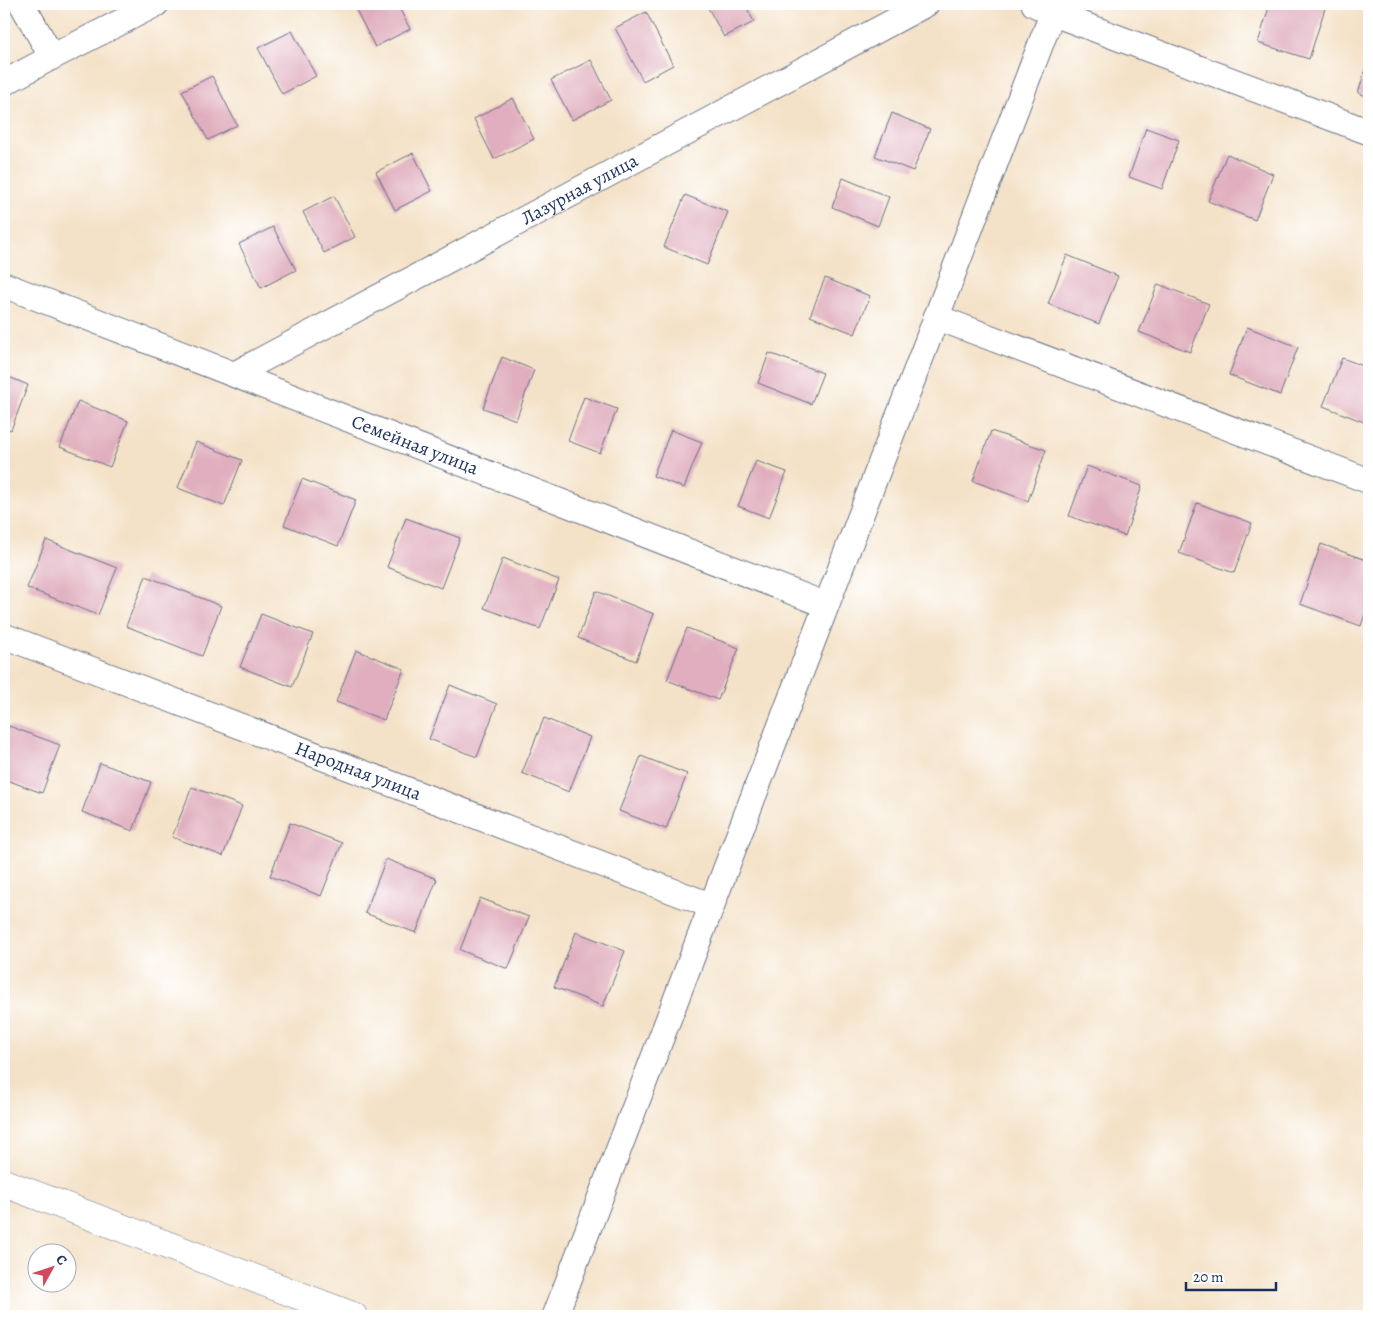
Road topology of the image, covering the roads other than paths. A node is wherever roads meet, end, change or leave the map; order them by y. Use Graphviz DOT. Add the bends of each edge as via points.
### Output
graph roads {
  1 [pos="22,4"];
  2 [pos="156,4"];
  3 [pos="926,4"];
  4 [pos="1047,7"];
  5 [pos="52,58"];
  6 [pos="4,83"];
  7 [pos="1369,132"];
  8 [pos="4,285"];
  9 [pos="936,317"];
  10 [pos="235,374"];
  11 [pos="1369,481"];
  12 [pos="826,605"];
  13 [pos="4,636"];
  14 [pos="712,906"];
  15 [pos="4,1183"];
  16 [pos="353,1316"];
  17 [pos="556,1316"];
  1 -- 5 [label="street"];
  2 -- 5 [label="street"];
  3 -- 10 [label="street, Лазурная улица"];
  4 -- 7 [label="street"];
  4 -- 9 [label="street"];
  5 -- 6 [label="street"];
  8 -- 10 [label="street, Семейная улица"];
  9 -- 11 [label="street"];
  9 -- 12 [label="street"];
  10 -- 12 [label="street, Семейная улица"];
  12 -- 14 [label="street"];
  13 -- 14 [label="street, Народная улица"];
  14 -- 17 [label="street"];
  15 -- 16 [label="main road"];
}
